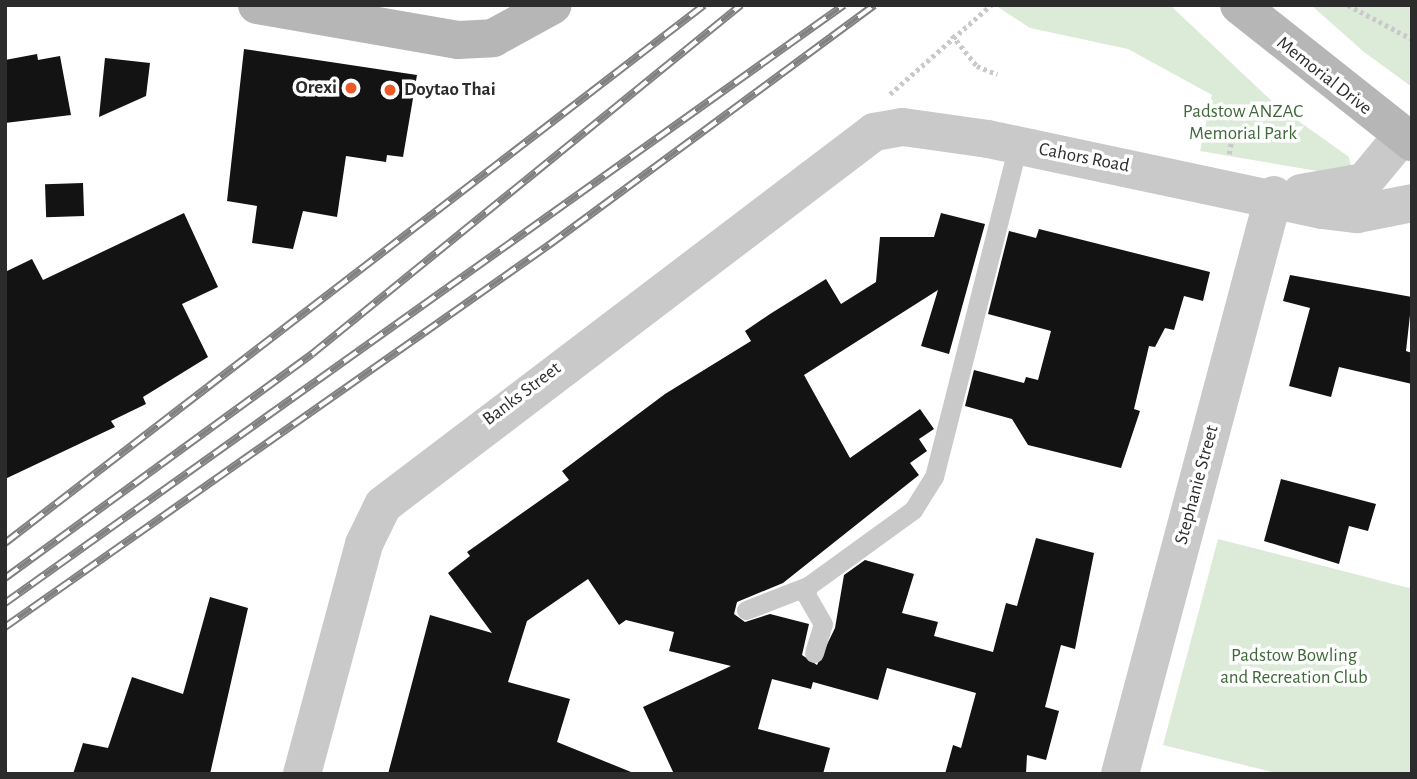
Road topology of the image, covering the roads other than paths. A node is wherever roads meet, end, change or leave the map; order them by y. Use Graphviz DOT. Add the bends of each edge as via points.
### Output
graph roads {
  1 [pos="257,5"];
  2 [pos="1239,5"];
  3 [pos="547,7"];
  4 [pos="893,128"];
  5 [pos="1407,139"];
  6 [pos="1018,145"];
  7 [pos="1274,195"];
  8 [pos="1412,204"];
  9 [pos="808,586"];
  10 [pos="746,610"];
  11 [pos="814,653"];
  12 [pos="302,774"];
  13 [pos="1120,774"];
  1 -- 3 [label="main road" via="458,40 493,38"];
  2 -- 5 [label="main road, Memorial Drive"];
  4 -- 6 [label="street, Cahors Road"];
  4 -- 12 [label="street, Banks Street" via="844,151 383,505 364,544"];
  5 -- 7 [label="street, Cahors Road" via="1364,181"];
  6 -- 7 [label="street, Cahors Road"];
  6 -- 9 [label="lane" via="934,477 913,510"];
  7 -- 8 [label="street, Cahors Road" via="1357,214"];
  7 -- 13 [label="street, Stephanie Street"];
  9 -- 10 [label="lane"];
  9 -- 11 [label="lane" via="806,595 823,624"];
}
